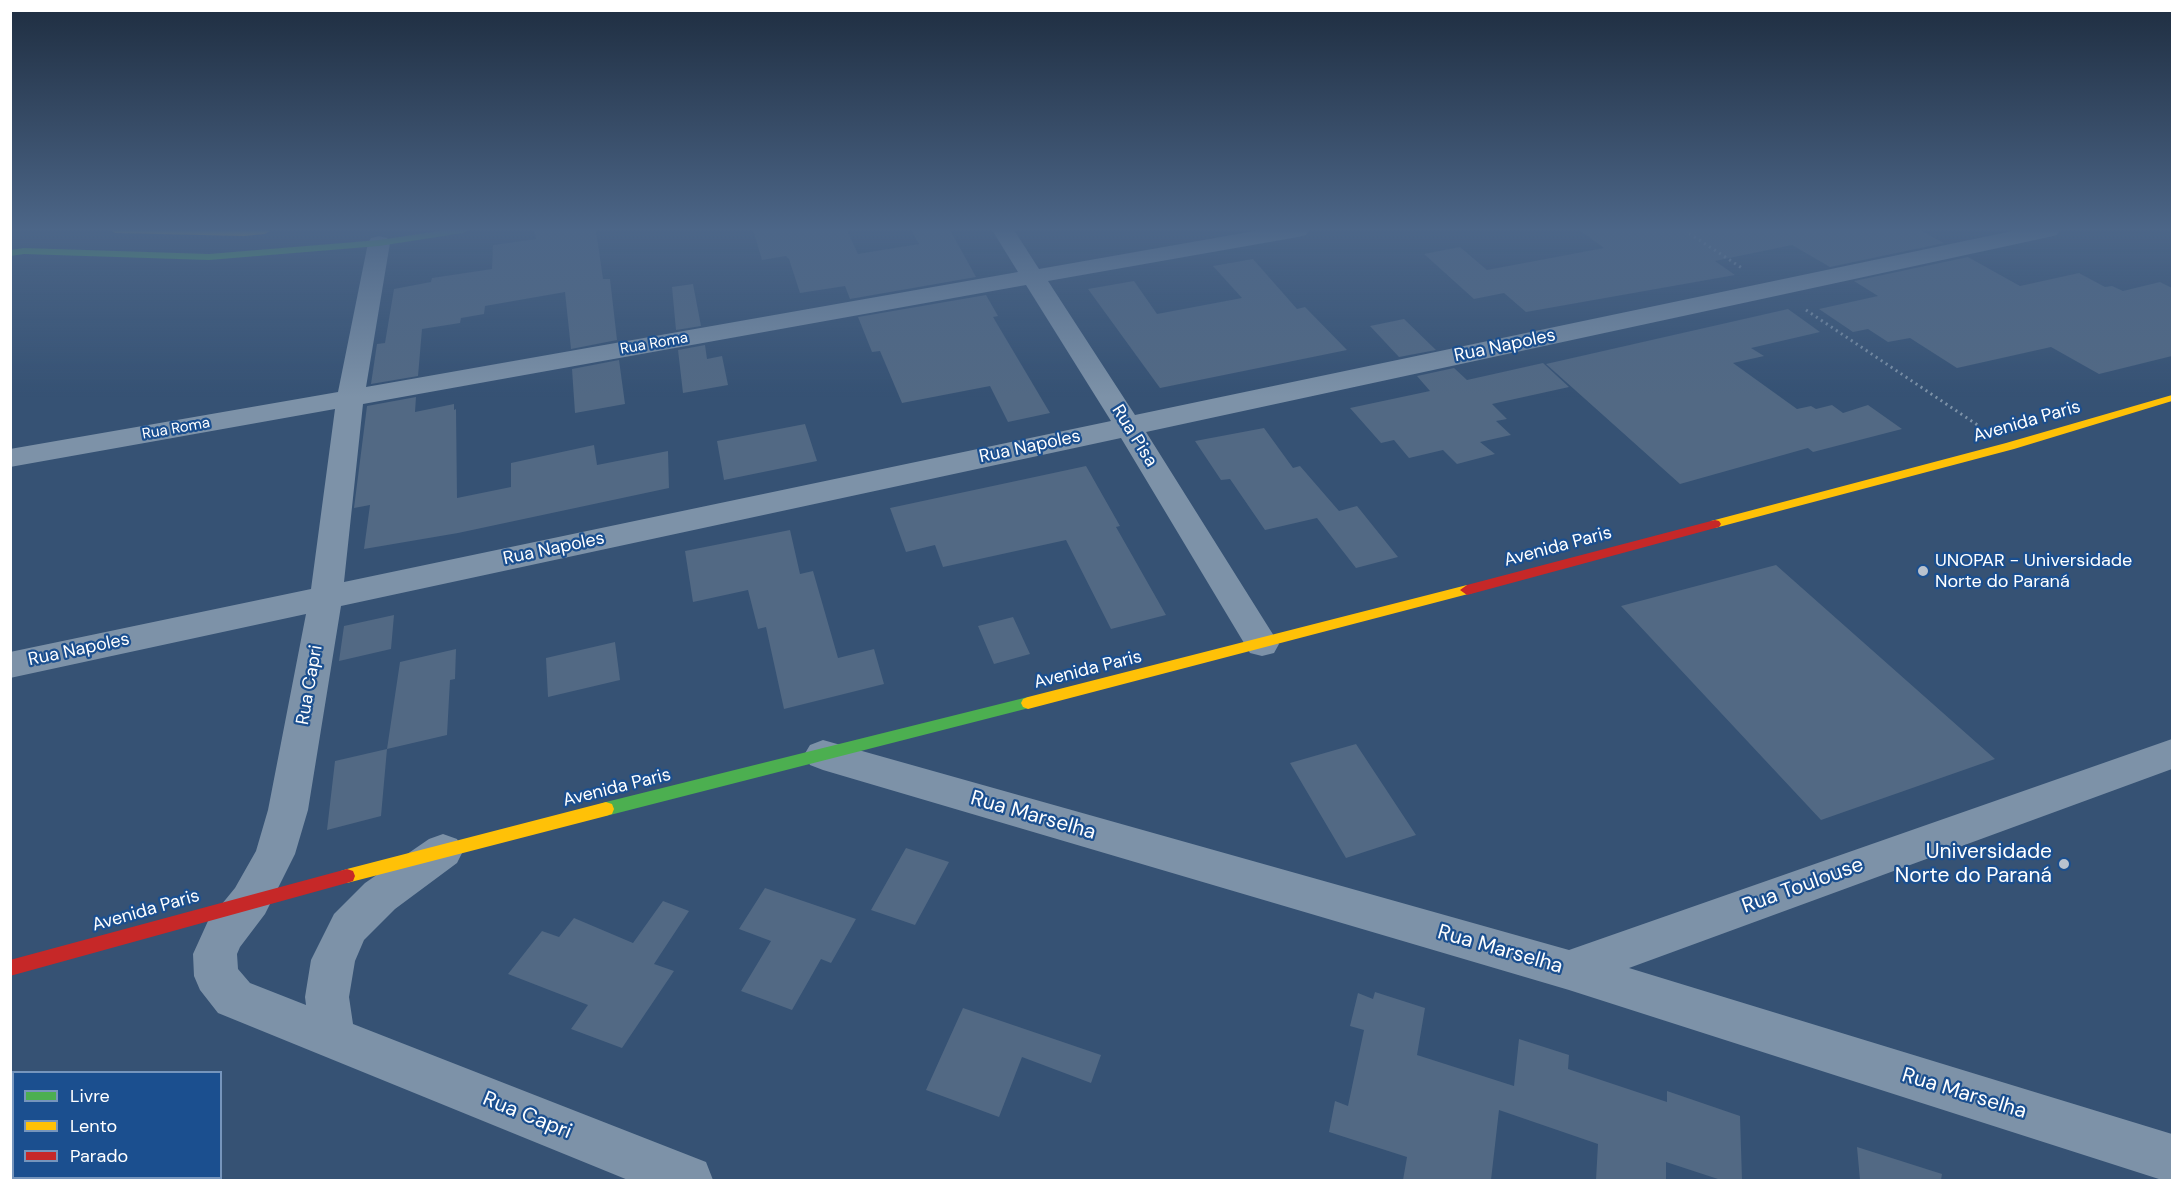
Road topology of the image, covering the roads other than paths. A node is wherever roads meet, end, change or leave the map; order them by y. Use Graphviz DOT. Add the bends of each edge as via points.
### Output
graph roads {
  1 [pos="371,286"];
  2 [pos="985,286"];
  3 [pos="1038,286"];
  4 [pos="1785,286"];
  5 [pos="350,398"];
  6 [pos="2172,398"];
  7 [pos="1128,426"];
  8 [pos="10,458"];
  9 [pos="326,597"];
  10 [pos="1262,644"];
  11 [pos="10,665"];
  12 [pos="2172,754"];
  13 [pos="822,755"];
  14 [pos="445,849"];
  15 [pos="250,901"];
  16 [pos="10,968"];
  17 [pos="1569,970"];
  18 [pos="332,1039"];
  19 [pos="2172,1159"];
  20 [pos="688,1180"];
  1 -- 5 [label="street, Rua Capri"];
  2 -- 5 [label="street, Rua Roma"];
  3 -- 7 [label="street, Rua Pisa"];
  4 -- 7 [label="street, Rua Napoles"];
  5 -- 8 [label="street, Rua Roma"];
  5 -- 9 [label="street, Rua Capri"];
  6 -- 10 [label="street, Avenida Paris" via="2010,446"];
  7 -- 9 [label="street, Rua Napoles"];
  7 -- 10 [label="street, Rua Pisa"];
  9 -- 11 [label="street, Rua Napoles"];
  9 -- 15 [label="street, Rua Capri" via="288,810 275,854"];
  10 -- 13 [label="street, Avenida Paris"];
  12 -- 17 [label="street, Rua Toulouse"];
  13 -- 14 [label="street, Avenida Paris"];
  13 -- 17 [label="street, Rua Marselha"];
  14 -- 15 [label="street, Avenida Paris"];
  14 -- 18 [label="street" via="380,896 349,927 333,960 327,997"];
  15 -- 16 [label="street, Avenida Paris"];
  15 -- 18 [label="street, Rua Capri" via="223,934 215,954 216,976 234,998"];
  17 -- 19 [label="street, Rua Marselha"];
  18 -- 20 [label="street, Rua Capri"];
}
